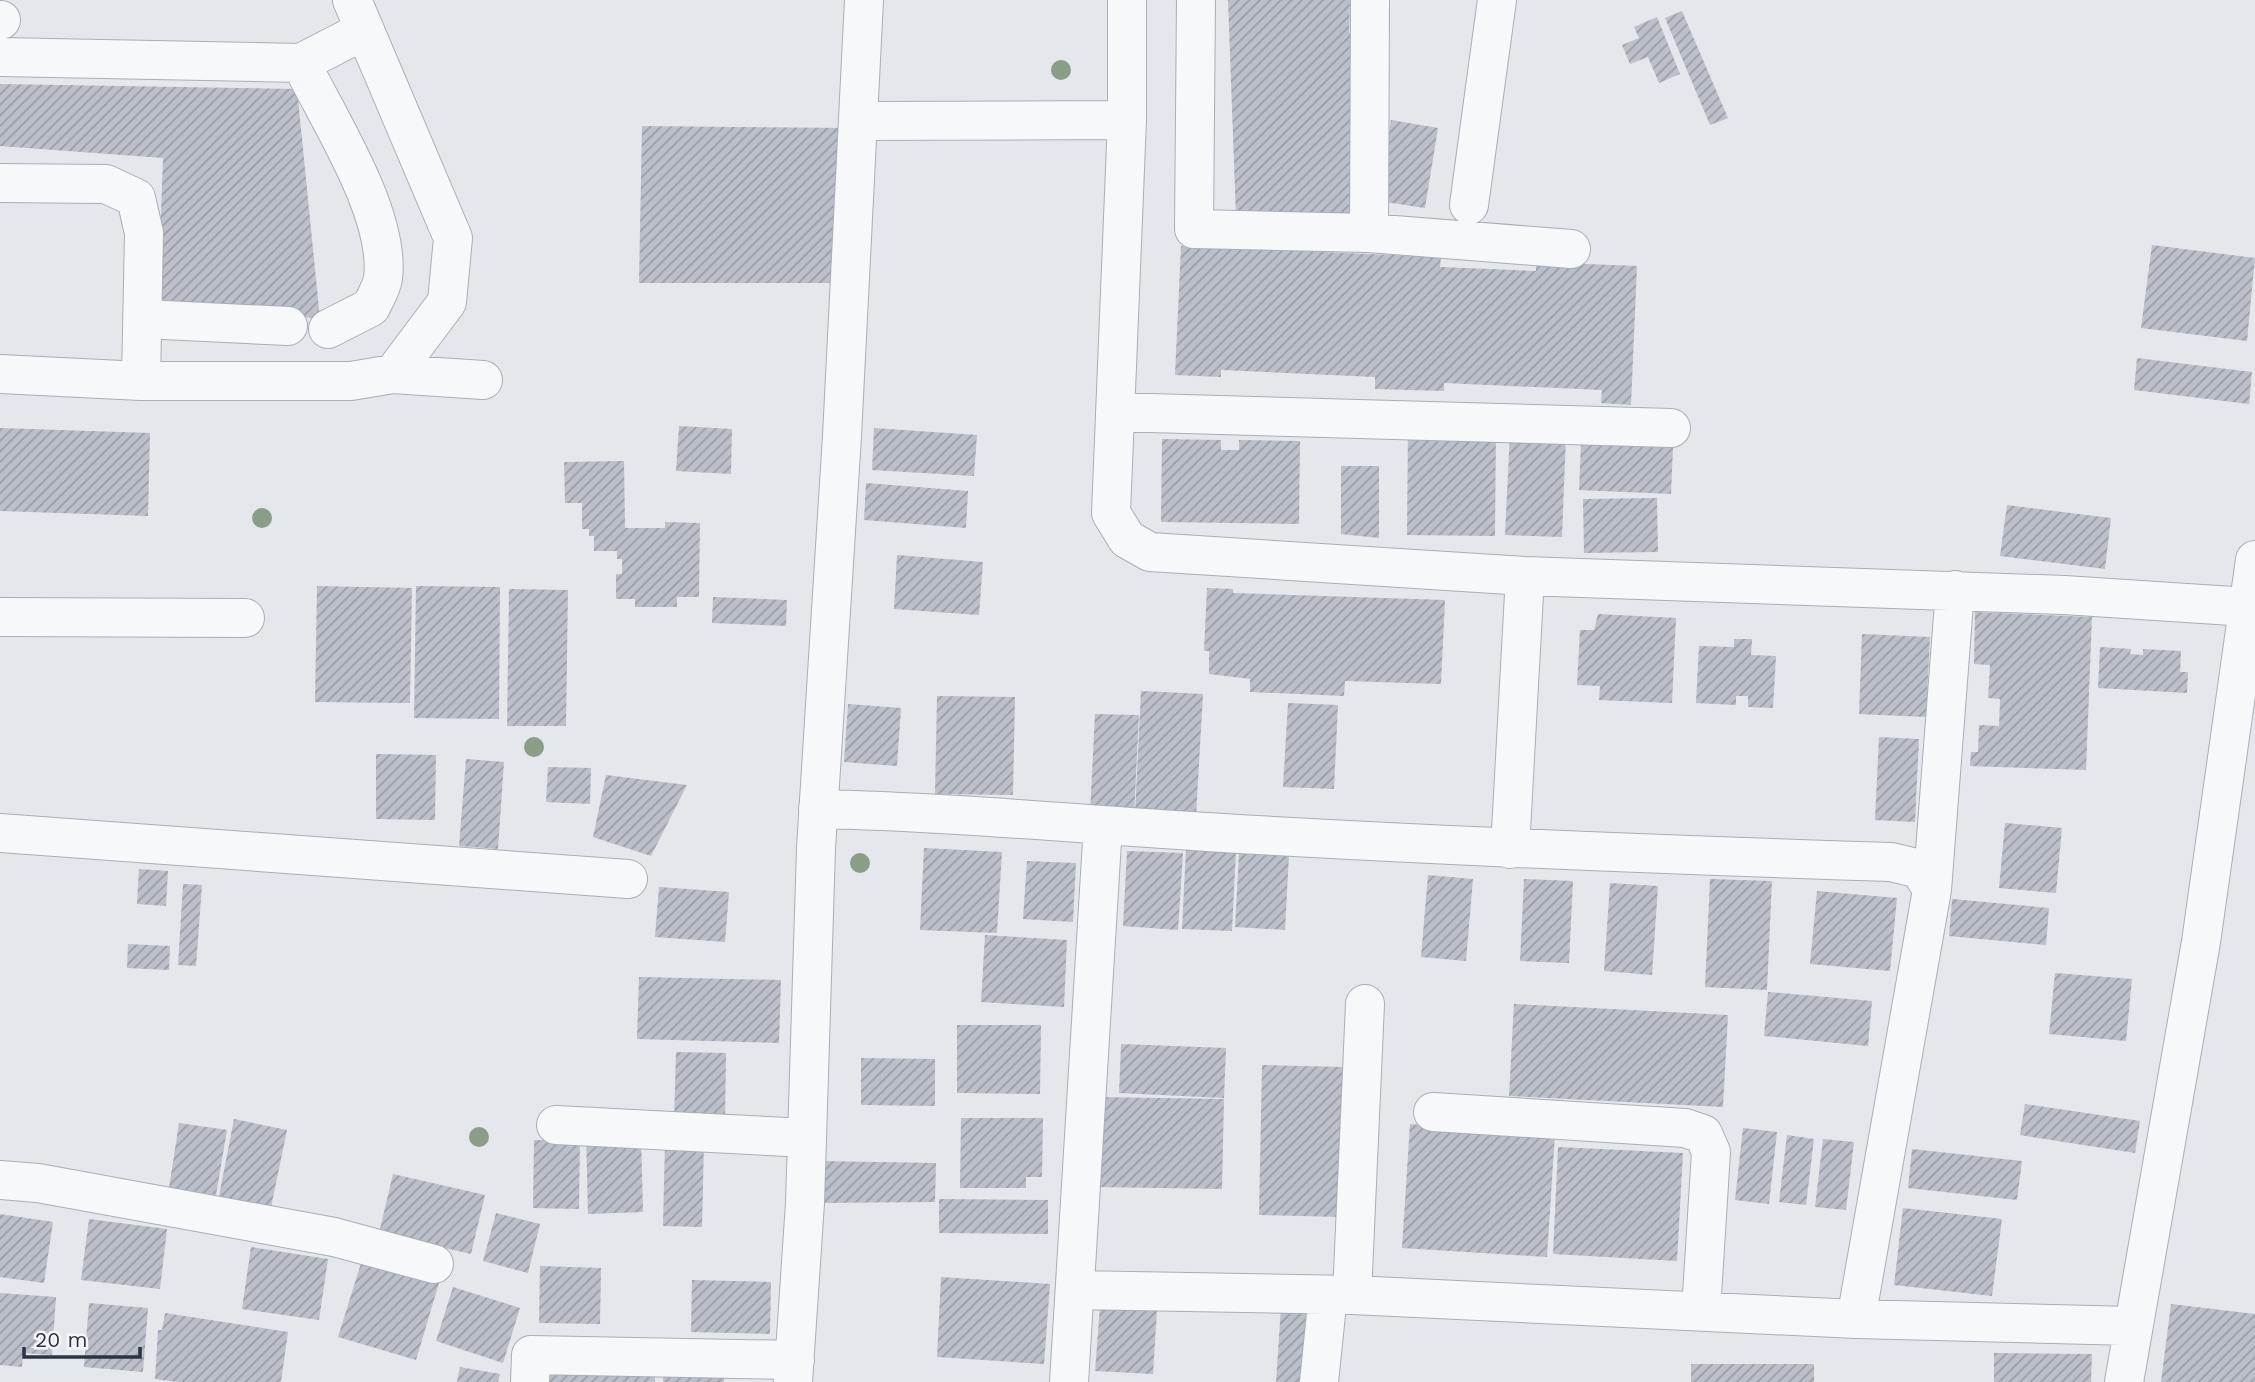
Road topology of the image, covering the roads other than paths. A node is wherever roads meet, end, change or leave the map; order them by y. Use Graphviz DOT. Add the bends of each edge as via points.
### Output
graph roads {
  1 [pos="864,0"];
  2 [pos="1127,0"];
  3 [pos="1196,0"];
  4 [pos="1370,0"];
  5 [pos="1497,0"];
  6 [pos="359,15"];
  7 [pos="0,57"];
  8 [pos="301,64"];
  9 [pos="1127,120"];
  10 [pos="860,121"];
  11 [pos="0,183"];
  12 [pos="1469,205"];
  13 [pos="1369,233"];
  14 [pos="1571,249"];
  15 [pos="143,319"];
  16 [pos="288,326"];
  17 [pos="328,329"];
  18 [pos="0,374"];
  19 [pos="393,374"];
  20 [pos="483,380"];
  21 [pos="141,381"];
  22 [pos="1115,412"];
  23 [pos="1671,428"];
  24 [pos="2255,560"];
  25 [pos="1525,576"];
  26 [pos="1955,590"];
  27 [pos="2248,607"];
  28 [pos="0,617"];
  29 [pos="245,618"];
  30 [pos="818,809"];
  31 [pos="1102,825"];
  32 [pos="0,833"];
  33 [pos="1510,849"];
  34 [pos="628,879"];
  35 [pos="1932,890"];
  36 [pos="1366,1004"];
  37 [pos="1433,1112"];
  38 [pos="555,1125"];
  39 [pos="807,1138"];
  40 [pos="0,1180"];
  41 [pos="434,1264"];
  42 [pos="1075,1290"];
  43 [pos="1340,1295"];
  44 [pos="1701,1311"];
  45 [pos="1856,1319"];
  46 [pos="2132,1326"];
  47 [pos="794,1371"];
  48 [pos="530,1382"];
  49 [pos="1069,1382"];
  50 [pos="1320,1382"];
  51 [pos="2124,1382"];
  1 -- 10 [label="street"];
  2 -- 9 [label="street"];
  3 -- 13 [label="street" via="1194,229"];
  4 -- 13 [label="street"];
  5 -- 12 [label="street"];
  6 -- 8 [label="street"];
  6 -- 19 [label="street" via="453,238 447,302"];
  7 -- 8 [label="street"];
  8 -- 17 [label="street" via="371,202 382,240 383,279 371,307"];
  9 -- 10 [label="street"];
  9 -- 22 [label="street"];
  10 -- 30 [label="street"];
  11 -- 15 [label="street" via="106,184 136,198 144,233"];
  13 -- 14 [label="street"];
  15 -- 16 [label="street"];
  15 -- 21 [label="street"];
  18 -- 21 [label="street"];
  19 -- 20 [label="street"];
  19 -- 21 [label="street" via="351,381"];
  22 -- 23 [label="street"];
  22 -- 25 [label="street" via="1111,513 1127,539 1150,552"];
  24 -- 27 [label="street"];
  25 -- 26 [label="street"];
  25 -- 33 [label="street"];
  26 -- 27 [label="street"];
  26 -- 35 [label="street"];
  27 -- 46 [label="street" via="2202,942"];
  28 -- 29 [label="street"];
  30 -- 31 [label="street" via="938,811"];
  30 -- 39 [label="street"];
  31 -- 33 [label="street"];
  31 -- 42 [label="street"];
  32 -- 34 [label="street"];
  33 -- 35 [label="street" via="1891,862 1920,869"];
  35 -- 45 [label="street"];
  36 -- 43 [label="street"];
  37 -- 44 [label="street" via="1685,1128 1703,1134 1711,1152"];
  38 -- 39 [label="street"];
  39 -- 47 [label="street"];
  40 -- 41 [label="street" via="334,1237"];
  42 -- 43 [label="street"];
  42 -- 49 [label="street"];
  43 -- 44 [label="street"];
  43 -- 50 [label="street"];
  44 -- 45 [label="street"];
  45 -- 46 [label="street"];
  46 -- 51 [label="street"];
  47 -- 48 [label="street" via="531,1355"];
}
